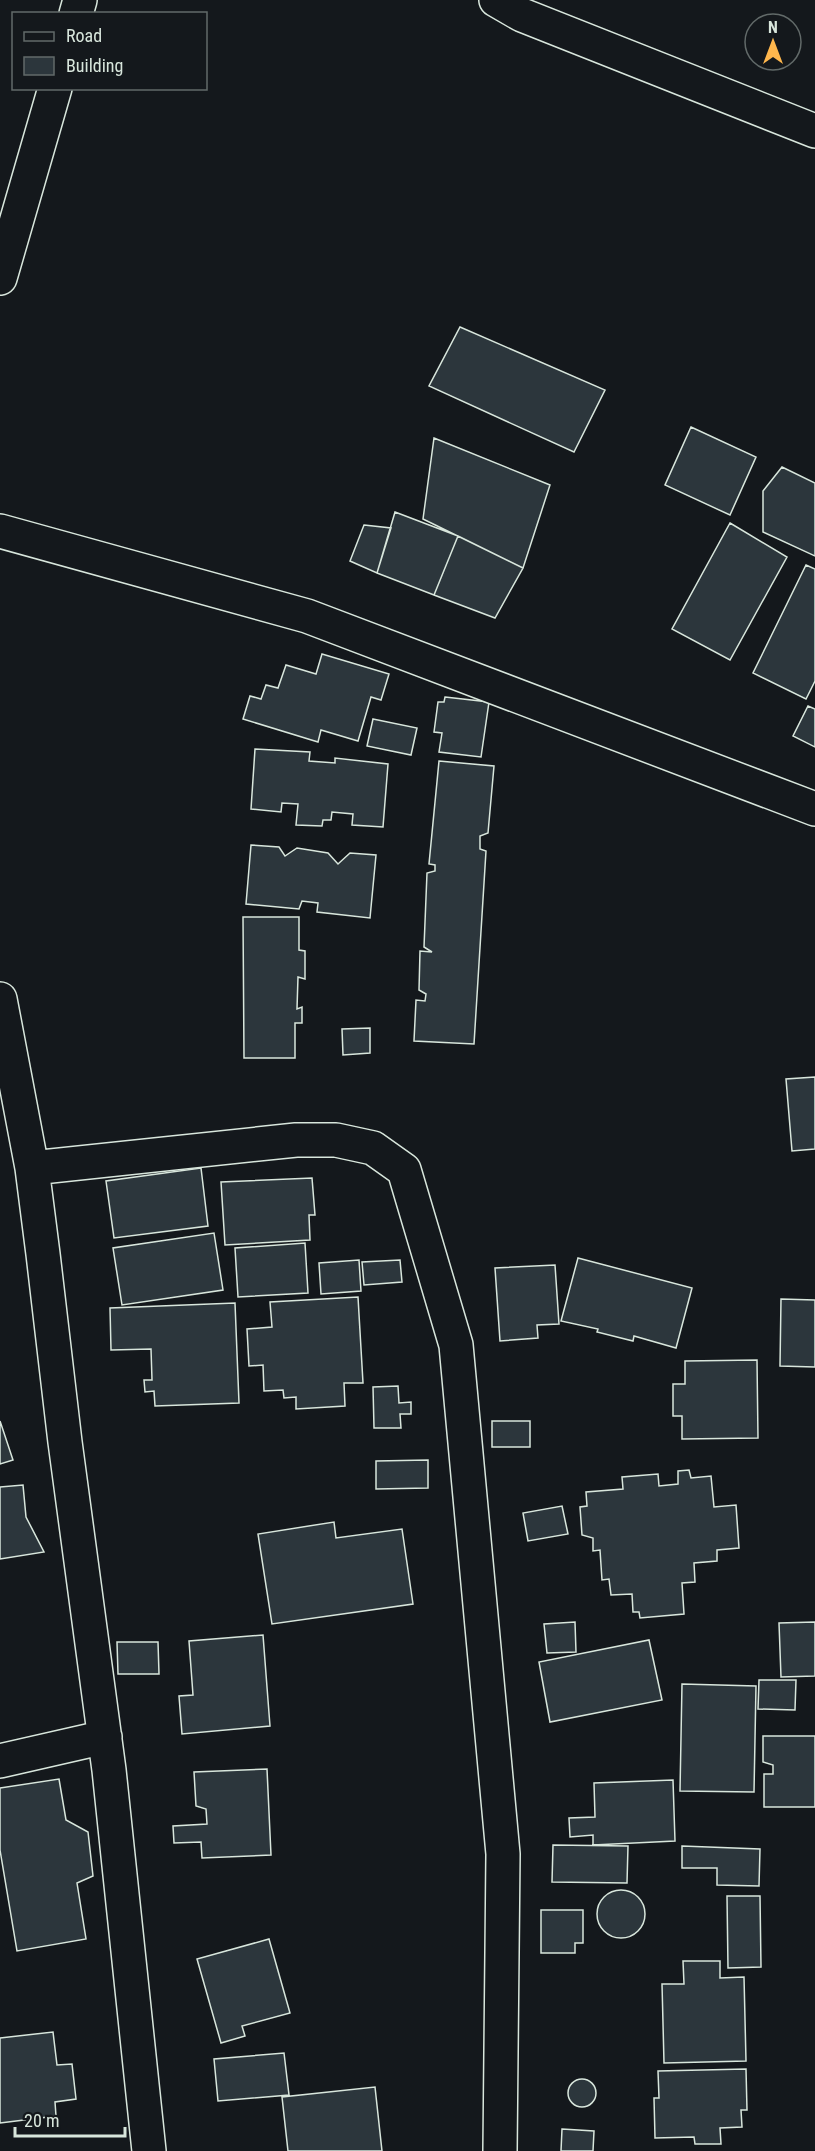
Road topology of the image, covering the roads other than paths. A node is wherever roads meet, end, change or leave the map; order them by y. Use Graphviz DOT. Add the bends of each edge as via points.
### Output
graph roads {
  1 [pos="496,0"];
  2 [pos="54,90"];
  3 [pos="815,131"];
  4 [pos="0,278"];
  5 [pos="0,531"];
  6 [pos="815,809"];
  7 [pos="0,999"];
  8 [pos="32,1168"];
  9 [pos="105,1737"];
  10 [pos="0,1761"];
  11 [pos="149,2151"];
  12 [pos="500,2151"];
  1 -- 3 [label="street" via="522,15"];
  2 -- 4 [label="street"];
  5 -- 6 [label="street" via="307,616"];
  7 -- 8 [label="street"];
  8 -- 9 [label="street"];
  8 -- 12 [label="street" via="296,1140 336,1140 373,1148 404,1170 456,1345 502,1854"];
  9 -- 10 [label="street"];
  9 -- 11 [label="street"];
}
